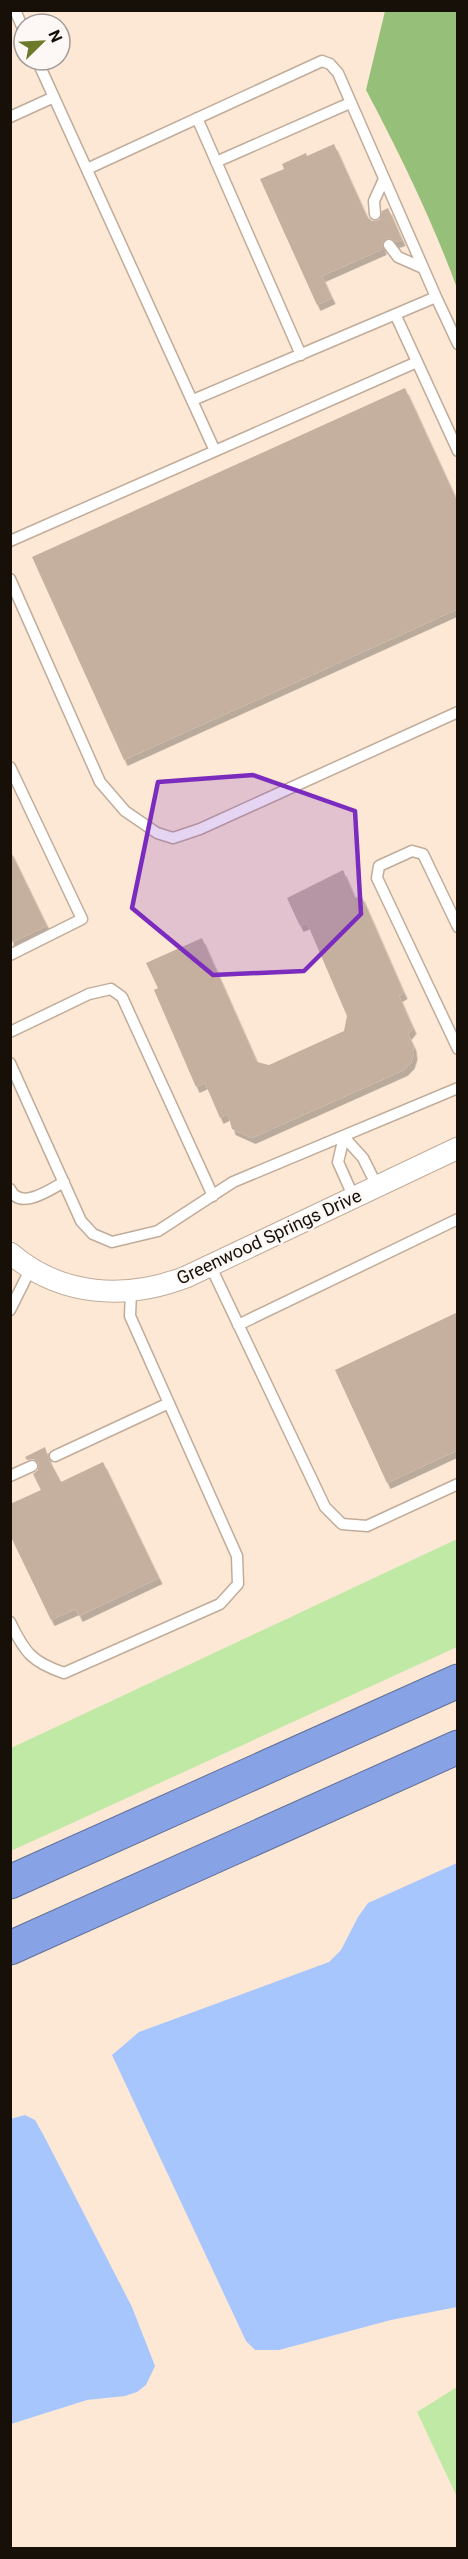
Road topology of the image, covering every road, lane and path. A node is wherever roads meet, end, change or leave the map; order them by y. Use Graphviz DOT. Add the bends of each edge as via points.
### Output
graph roads {
  1 [pos="43,72"];
  2 [pos="54,97"];
  3 [pos="350,103"];
  4 [pos="10,117"];
  5 [pos="196,117"];
  6 [pos="216,162"];
  7 [pos="87,169"];
  8 [pos="384,179"];
  9 [pos="375,214"];
  10 [pos="389,246"];
  11 [pos="423,268"];
  12 [pos="436,297"];
  13 [pos="396,316"];
  14 [pos="458,344"];
  15 [pos="301,355"];
  16 [pos="417,362"];
  17 [pos="193,400"];
  18 [pos="216,451"];
  19 [pos="458,451"];
  20 [pos="10,541"];
  21 [pos="10,579"];
  22 [pos="458,712"];
  23 [pos="10,767"];
  24 [pos="458,927"];
  25 [pos="10,955"];
  26 [pos="10,1032"];
  27 [pos="458,1049"];
  28 [pos="10,1063"];
  29 [pos="458,1088"];
  30 [pos="344,1137"];
  31 [pos="458,1148"];
  32 [pos="64,1182"];
  33 [pos="377,1186"];
  34 [pos="10,1189"];
  35 [pos="213,1196"];
  36 [pos="354,1198"];
  37 [pos="458,1219"];
  38 [pos="10,1252"];
  39 [pos="210,1265"];
  40 [pos="31,1268"];
  41 [pos="131,1291"];
  42 [pos="10,1310"];
  43 [pos="238,1325"];
  44 [pos="169,1403"];
  45 [pos="55,1456"];
  46 [pos="32,1466"];
  47 [pos="10,1476"];
  48 [pos="458,1484"];
  49 [pos="10,1622"];
  50 [pos="458,1674"];
  51 [pos="458,1681"];
  52 [pos="351,1729"];
  53 [pos="458,1747"];
  54 [pos="10,1882"];
  55 [pos="10,1948"];
  1 -- 2 [label="lane"];
  2 -- 4 [label="lane"];
  2 -- 7 [label="lane"];
  3 -- 5 [label="lane" via="338,73 322,61"];
  3 -- 6 [label="lane"];
  3 -- 8 [label="lane"];
  5 -- 6 [label="lane"];
  5 -- 7 [label="lane"];
  6 -- 15 [label="lane"];
  7 -- 17 [label="lane"];
  8 -- 9 [label="lane" via="374,201"];
  8 -- 11 [label="lane"];
  10 -- 11 [label="lane" via="398,257"];
  11 -- 12 [label="lane"];
  12 -- 13 [label="lane"];
  12 -- 14 [label="lane"];
  13 -- 15 [label="lane"];
  13 -- 16 [label="lane"];
  15 -- 17 [label="lane"];
  16 -- 18 [label="lane"];
  16 -- 19 [label="lane"];
  17 -- 18 [label="lane"];
  18 -- 20 [label="lane"];
  21 -- 22 [label="lane" via="100,782 125,811 157,833 173,838"];
  23 -- 25 [label="lane" via="82,919"];
  24 -- 27 [label="lane" via="423,854 411,851 379,866 377,878"];
  26 -- 35 [label="lane" via="89,994 111,989 122,996"];
  28 -- 32 [label="lane"];
  29 -- 30 [label="lane"];
  30 -- 33 [label="lane" via="363,1158"];
  30 -- 35 [label="lane" via="233,1182"];
  30 -- 36 [label="lane" via="338,1162"];
  31 -- 33 [label="street, Greenwood Springs Drive"];
  32 -- 34 [label="lane" via="31,1198 18,1199"];
  32 -- 35 [label="lane" via="81,1221 93,1234 112,1242 158,1231"];
  33 -- 36 [label="street, Greenwood Springs Drive"];
  36 -- 39 [label="street, Greenwood Springs Drive"];
  37 -- 43 [label="lane"];
  38 -- 40 [label="street, Greenwood Springs Drive"];
  39 -- 41 [label="street, Greenwood Springs Drive" via="158,1287"];
  39 -- 43 [label="lane"];
  40 -- 41 [label="street, Greenwood Springs Drive" via="72,1287"];
  40 -- 42 [label="lane"];
  41 -- 44 [label="lane" via="130,1316"];
  43 -- 48 [label="lane" via="325,1507 342,1524 367,1526"];
  44 -- 45 [label="lane"];
  44 -- 49 [label="lane" via="237,1556 238,1584 220,1604 64,1673 40,1664 20,1642"];
  46 -- 47 [label="lane"];
  50 -- 52 [label="highway"];
  51 -- 52 [label="highway"];
  52 -- 54 [label="highway"];
  53 -- 55 [label="highway"];
}
